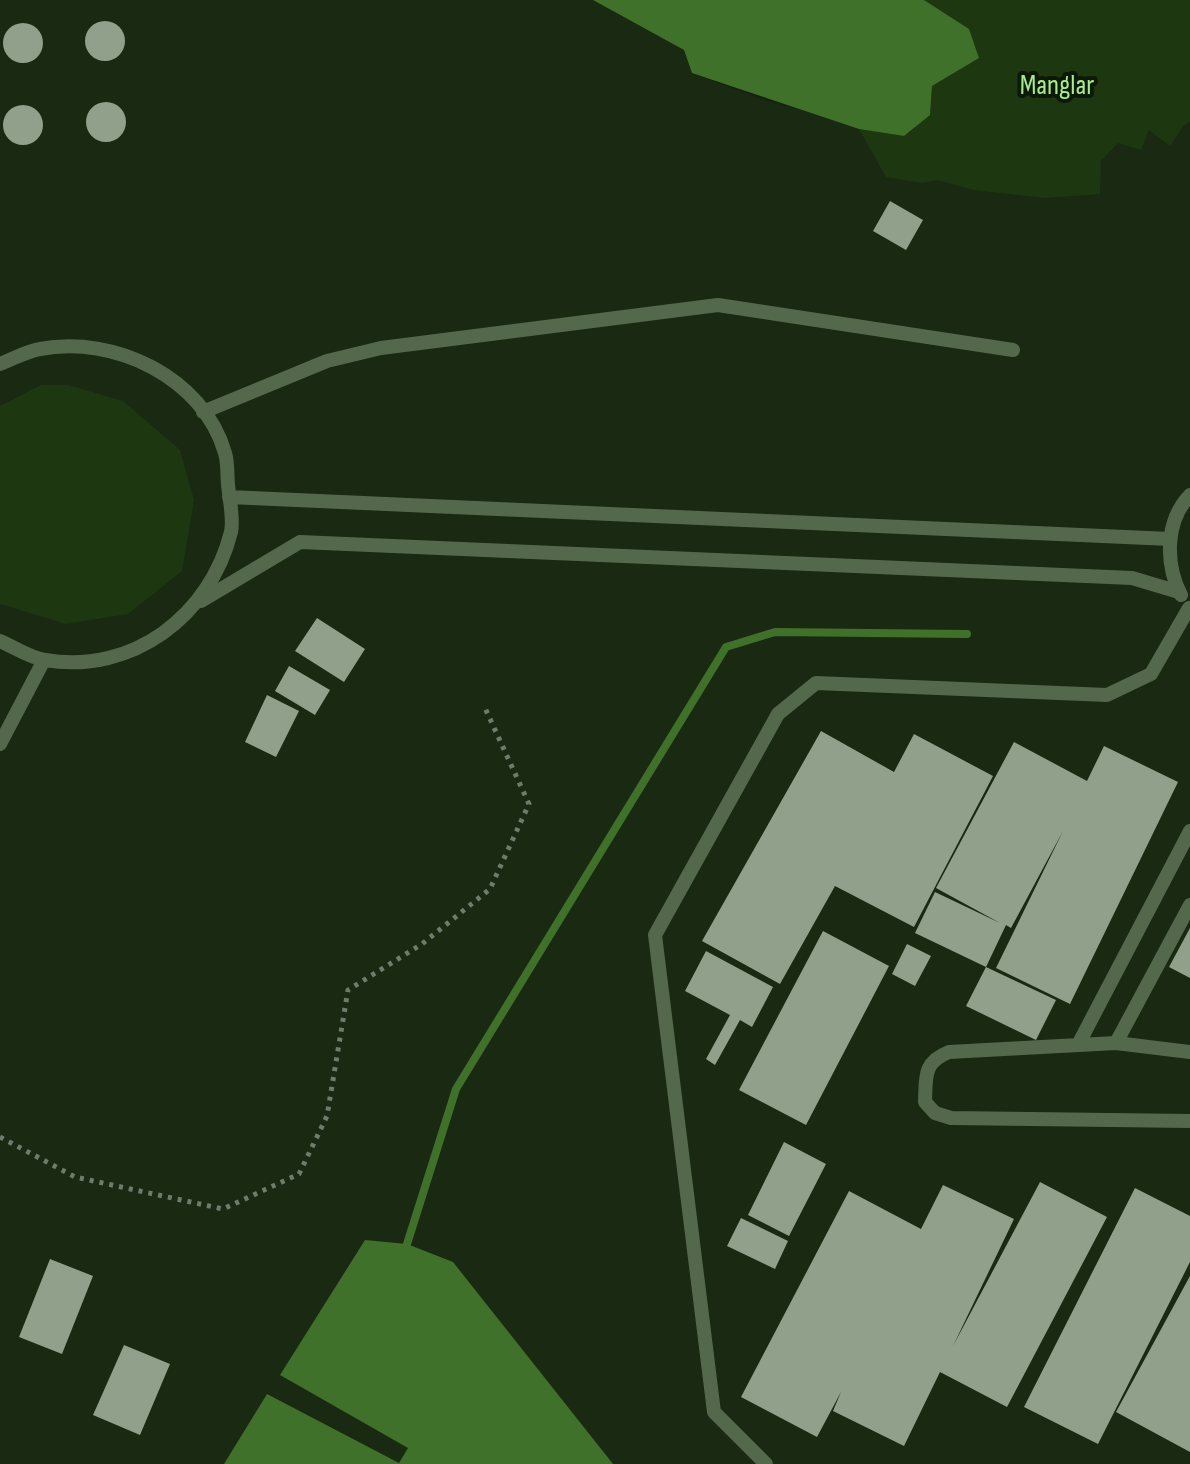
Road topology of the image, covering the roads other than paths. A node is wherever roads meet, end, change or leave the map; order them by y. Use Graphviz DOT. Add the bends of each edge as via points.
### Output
graph roads {
  1 [pos="1013,350"];
  2 [pos="0,364"];
  3 [pos="203,412"];
  4 [pos="1190,495"];
  5 [pos="229,497"];
  6 [pos="1170,539"];
  7 [pos="1179,592"];
  8 [pos="201,601"];
  9 [pos="1190,608"];
  10 [pos="0,641"];
  11 [pos="44,660"];
  12 [pos="0,744"];
  13 [pos="1190,831"];
  14 [pos="1190,905"];
  15 [pos="1079,1043"];
  16 [pos="1116,1043"];
  17 [pos="1190,1052"];
  18 [pos="1190,1121"];
  19 [pos="766,1464"];
  1 -- 3 [label="lane" via="718,305 381,348 327,361"];
  2 -- 3 [label="lane" via="39,349 91,346 143,361 186,392"];
  3 -- 5 [label="lane" via="225,453"];
  4 -- 6 [label="lane"];
  5 -- 6 [label="lane"];
  5 -- 8 [label="lane" via="232,530"];
  6 -- 7 [label="lane" via="1171,571"];
  7 -- 8 [label="lane" via="1132,578 300,542"];
  7 -- 9 [label="lane"];
  8 -- 11 [label="lane" via="157,640 102,661"];
  9 -- 19 [label="lane" via="1151,674 1107,695 816,683 778,714 655,935 714,1412"];
  10 -- 11 [label="lane"];
  11 -- 12 [label="lane"];
  13 -- 15 [label="lane"];
  14 -- 16 [label="lane"];
  15 -- 16 [label="lane"];
  15 -- 18 [label="lane" via="949,1052 926,1068 925,1102 935,1113 951,1118"];
  16 -- 17 [label="lane"];
}
